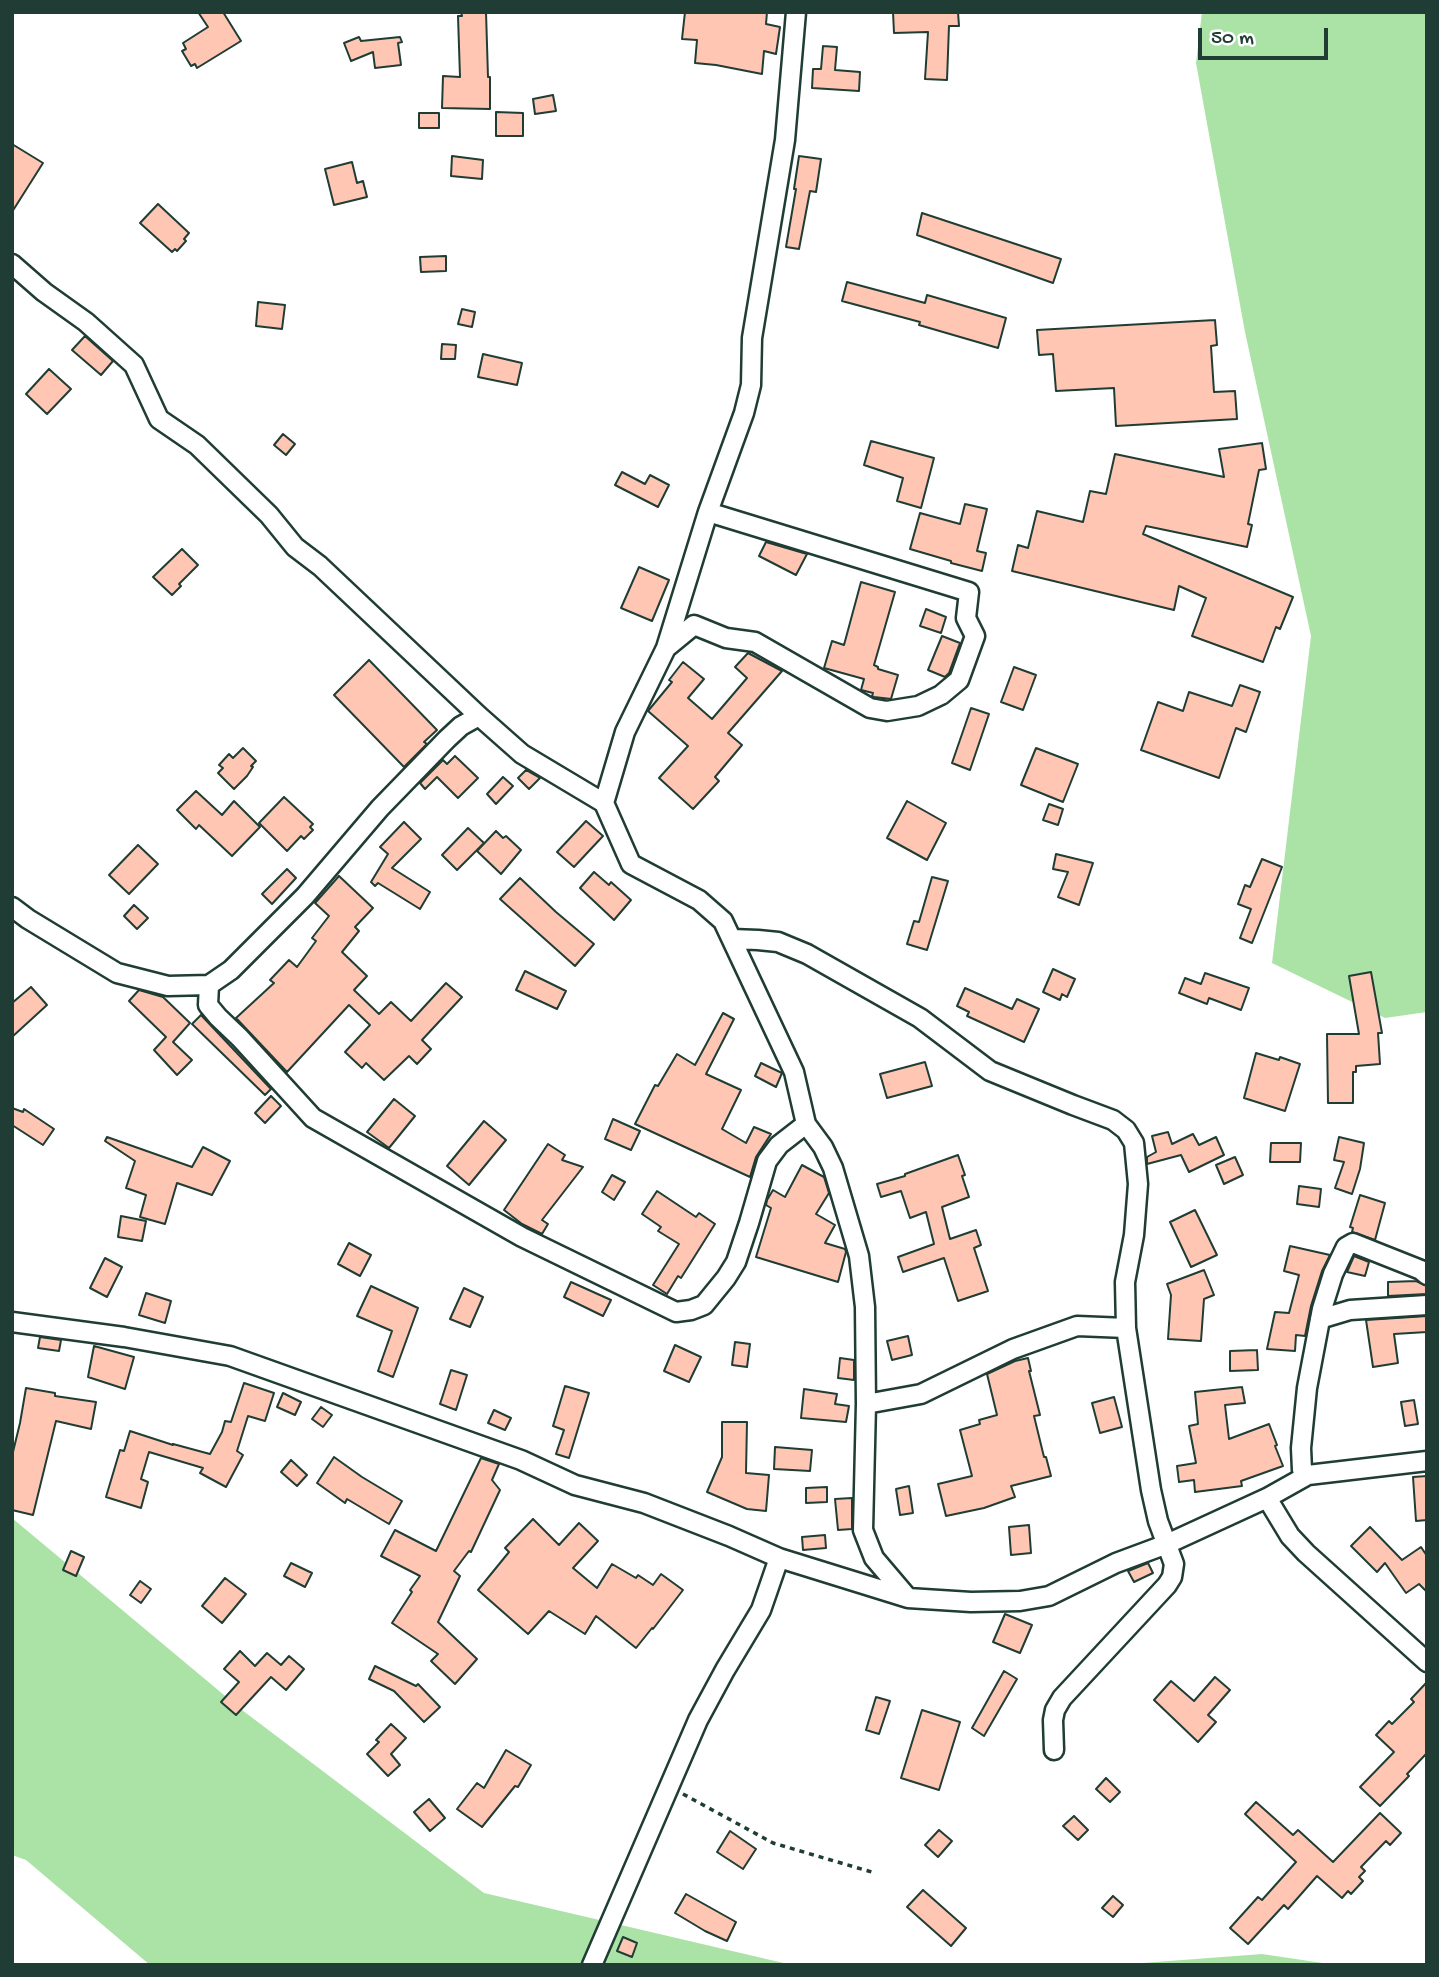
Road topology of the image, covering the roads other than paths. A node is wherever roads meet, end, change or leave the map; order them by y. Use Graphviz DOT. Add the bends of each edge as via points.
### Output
graph roads {
  1 [pos="796,12"];
  2 [pos="12,264"];
  3 [pos="708,512"];
  4 [pos="666,648"];
  5 [pos="479,716"];
  6 [pos="604,803"];
  7 [pos="12,907"];
  8 [pos="732,939"];
  9 [pos="209,985"];
  10 [pos="806,1124"];
  11 [pos="1427,1275"];
  12 [pos="1427,1305"];
  13 [pos="1320,1319"];
  14 [pos="12,1322"];
  15 [pos="1126,1328"];
  16 [pos="866,1404"];
  17 [pos="1427,1461"];
  18 [pos="1308,1475"];
  19 [pos="1267,1498"];
  20 [pos="1167,1544"];
  21 [pos="779,1558"];
  22 [pos="908,1598"];
  23 [pos="1427,1662"];
  24 [pos="1054,1750"];
  25 [pos="592,1965"];
  1 -- 3 [label="street" via="785,140 752,338 751,385"];
  2 -- 5 [label="street" via="134,365 159,419 197,445 295,547"];
  3 -- 4 [label="street"];
  3 -- 4 [label="street" via="969,592 966,618 975,636 959,680 918,706 887,710 870,708 755,642 726,638 694,625"];
  4 -- 6 [label="street" via="625,732"];
  5 -- 6 [label="street" via="522,754"];
  5 -- 9 [label="street" via="447,739 305,896 231,970"];
  6 -- 8 [label="street" via="631,864 699,900 723,921"];
  7 -- 9 [label="street" via="117,973 168,986"];
  8 -- 10 [label="street" via="794,1072"];
  8 -- 15 [label="street" via="778,942 807,954 920,1018 990,1071 1113,1119 1126,1130 1134,1143 1138,1184 1125,1282"];
  9 -- 10 [label="street" via="208,1005 313,1118 522,1237 677,1312 704,1305 726,1278 736,1262 767,1161"];
  10 -- 16 [label="street" via="833,1168 859,1256 865,1307"];
  11 -- 13 [label="street" via="1353,1243 1346,1247 1333,1274"];
  12 -- 13 [label="street" via="1350,1310"];
  13 -- 18 [label="street" via="1301,1448 1302,1470"];
  14 -- 21 [label="street" via="230,1356 521,1460 575,1485 644,1503"];
  15 -- 16 [label="street" via="1077,1326 1013,1349 921,1394"];
  15 -- 20 [label="street" via="1151,1490"];
  16 -- 22 [label="street" via="863,1530 874,1558"];
  17 -- 18 [label="street"];
  18 -- 19 [label="street"];
  19 -- 20 [label="street"];
  19 -- 23 [label="street" via="1306,1553"];
  20 -- 22 [label="street" via="1049,1596 971,1602"];
  20 -- 24 [label="street" via="1174,1564 1172,1577 1062,1698 1053,1720"];
  21 -- 22 [label="street"];
  21 -- 25 [label="street" via="761,1610 698,1720"];
}
